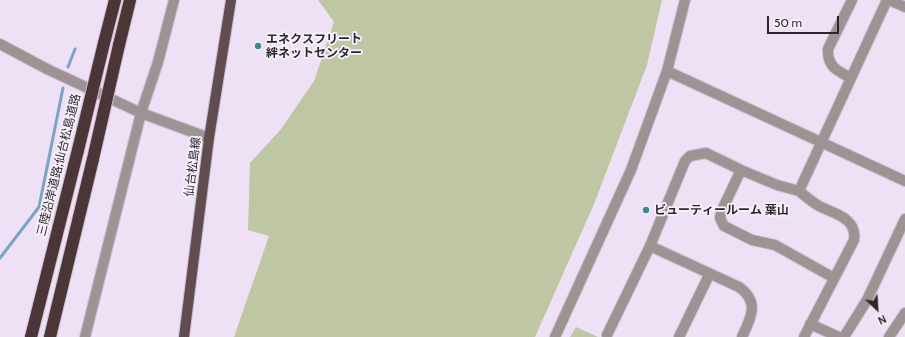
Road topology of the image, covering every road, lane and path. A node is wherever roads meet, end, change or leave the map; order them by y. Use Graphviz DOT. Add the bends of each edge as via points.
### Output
graph roads {
  1 [pos="115,0"];
  2 [pos="130,0"];
  3 [pos="174,0"];
  4 [pos="231,0"];
  5 [pos="685,0"];
  6 [pos="852,0"];
  7 [pos="888,0"];
  8 [pos="905,7"];
  9 [pos="0,44"];
  10 [pos="667,71"];
  11 [pos="851,78"];
  12 [pos="141,113"];
  13 [pos="209,138"];
  14 [pos="820,141"];
  15 [pos="741,170"];
  16 [pos="905,180"];
  17 [pos="799,191"];
  18 [pos="905,220"];
  19 [pos="650,246"];
  20 [pos="709,275"];
  21 [pos="834,278"];
  22 [pos="905,313"];
  23 [pos="810,324"];
  24 [pos="607,335"];
  25 [pos="31,337"];
  26 [pos="51,337"];
  27 [pos="85,337"];
  28 [pos="184,337"];
  29 [pos="555,337"];
  30 [pos="679,337"];
  31 [pos="742,337"];
  32 [pos="804,337"];
  33 [pos="839,337"];
  34 [pos="844,337"];
  35 [pos="889,337"];
  1 -- 25 [label="highway, 三陸沿岸道路;仙台松島道路, bridge"];
  2 -- 26 [label="highway, bridge"];
  3 -- 12 [label="street" via="158,62"];
  4 -- 13 [label="main road, 仙台松島線"];
  5 -- 10 [label="street"];
  6 -- 11 [label="street" via="828,49 827,58 835,70"];
  7 -- 8 [label="street"];
  7 -- 11 [label="street"];
  9 -- 12 [label="street"];
  10 -- 14 [label="street"];
  10 -- 29 [label="street" via="631,170"];
  11 -- 14 [label="street"];
  12 -- 13 [label="street"];
  12 -- 27 [label="street"];
  13 -- 28 [label="main road, 仙台松島線"];
  14 -- 16 [label="street"];
  14 -- 17 [label="street"];
  15 -- 17 [label="street" via="776,185"];
  15 -- 19 [label="street" via="706,153 690,156 685,161"];
  15 -- 21 [label="street" via="721,212 720,218 724,226 752,240 775,244"];
  17 -- 21 [label="street" via="817,205 844,217 853,229 854,240"];
  18 -- 34 [label="street" via="867,300"];
  19 -- 20 [label="street"];
  19 -- 24 [label="street"];
  20 -- 30 [label="street"];
  20 -- 31 [label="street" via="747,293 752,309 751,318"];
  21 -- 23 [label="street"];
  22 -- 35 [label="street"];
  23 -- 32 [label="street"];
  23 -- 33 [label="street"];
}
